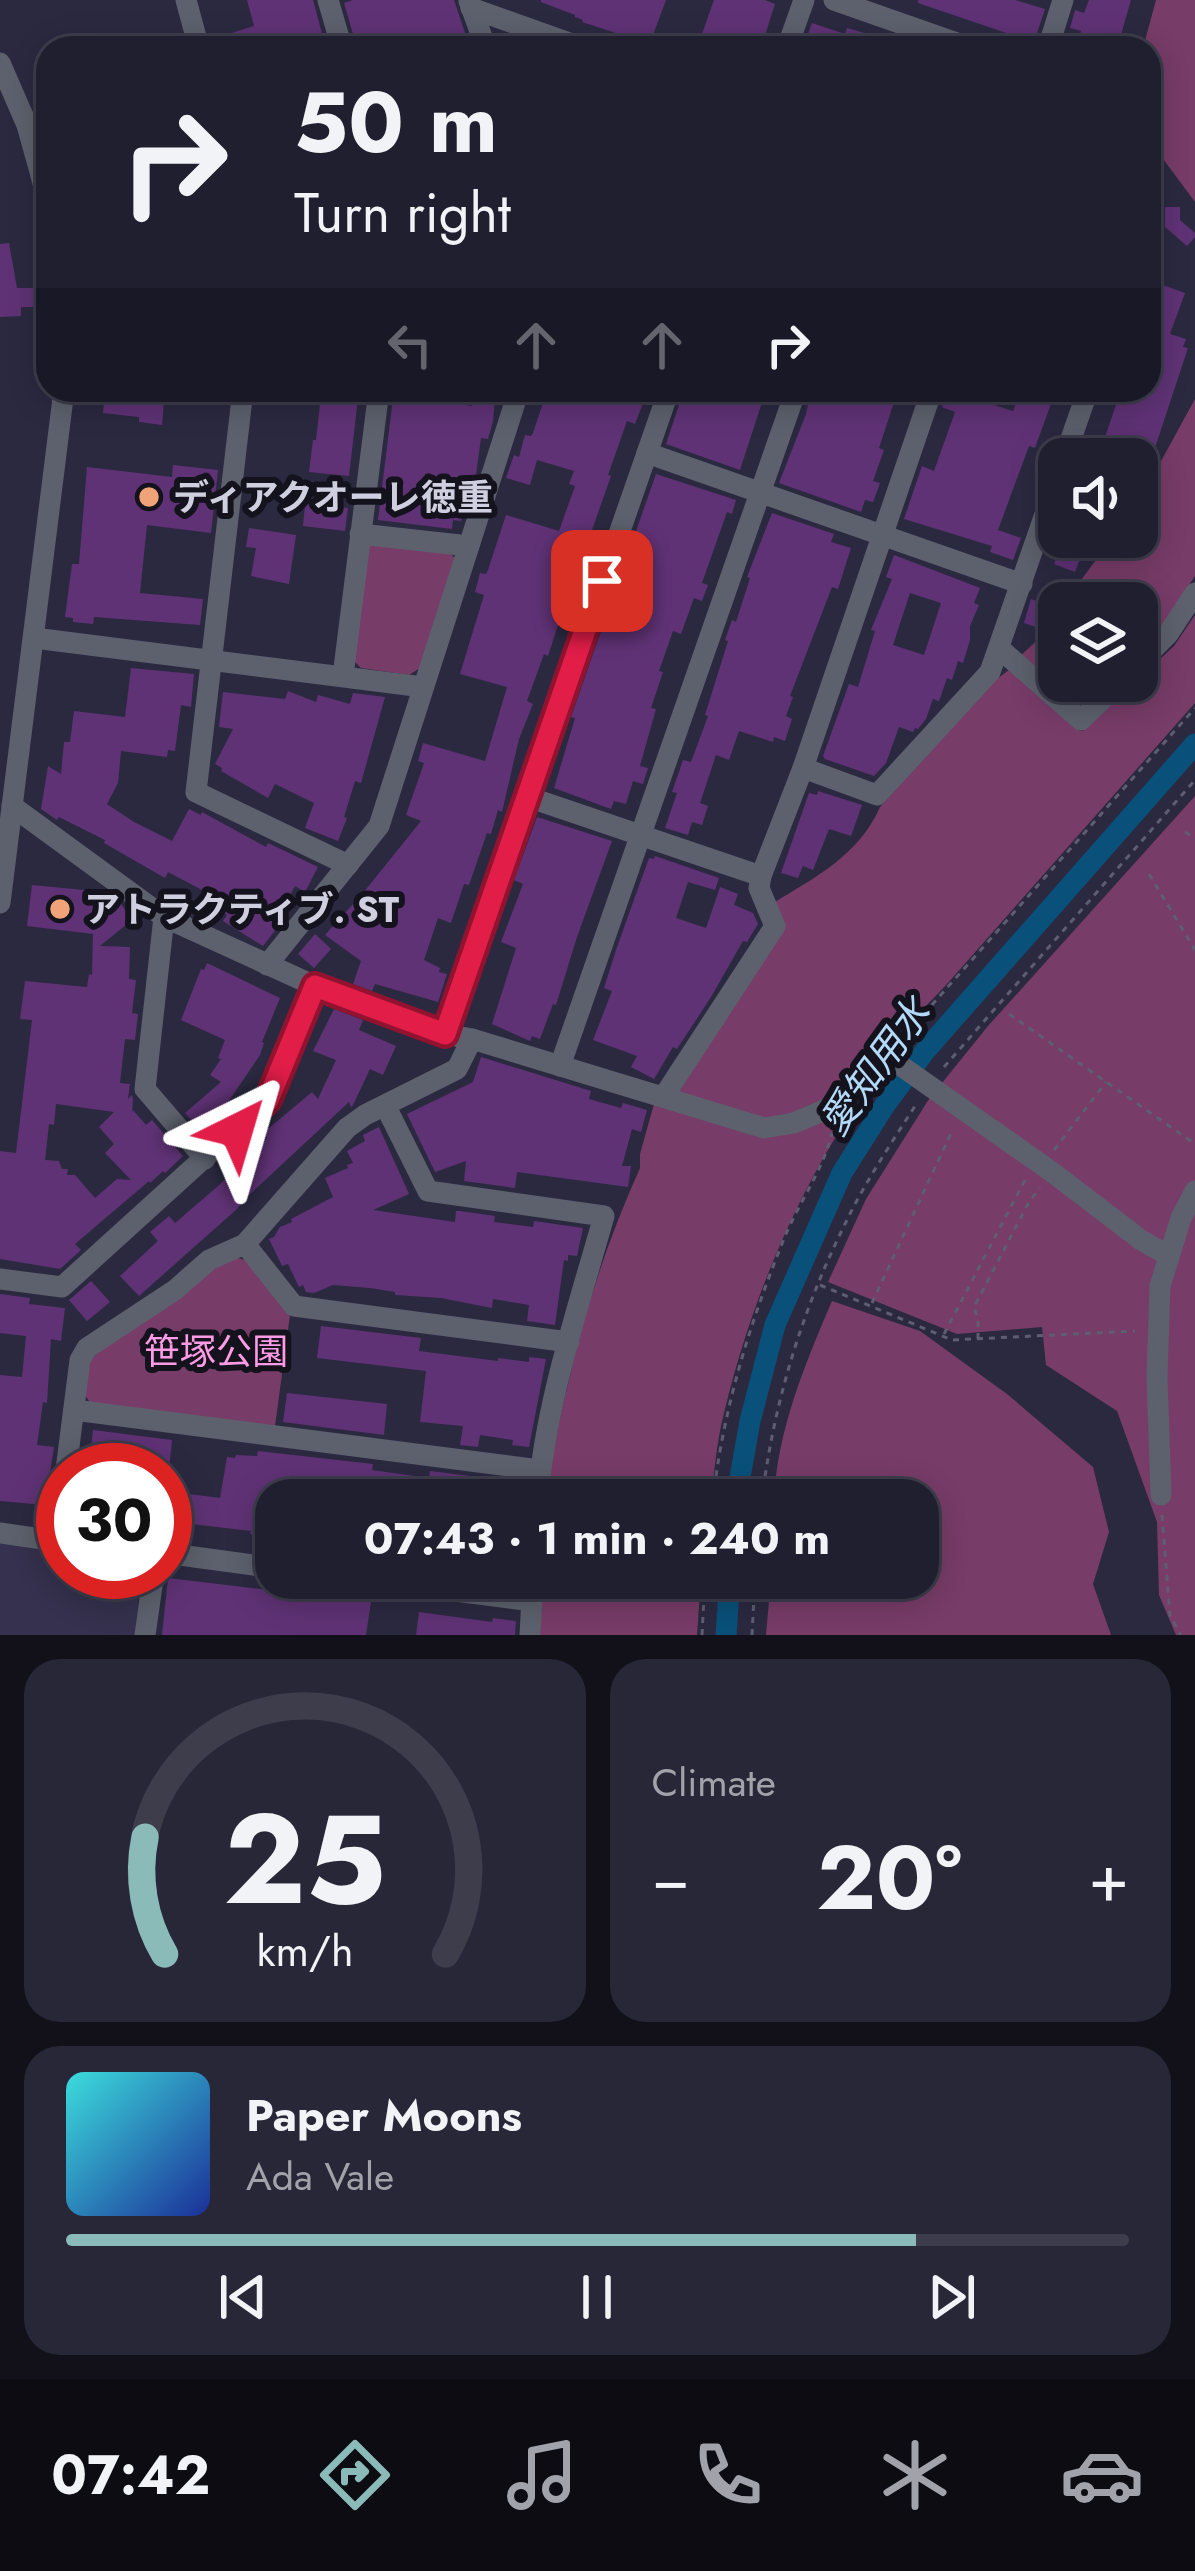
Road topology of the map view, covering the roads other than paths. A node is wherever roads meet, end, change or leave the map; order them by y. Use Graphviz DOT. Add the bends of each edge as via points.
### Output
graph roads {
  1 [pos="186,0"];
  2 [pos="328,0"];
  3 [pos="804,0"];
  4 [pos="833,0"];
  5 [pos="1063,0"];
  6 [pos="470,4"];
  7 [pos="196,36"];
  8 [pos="338,36"];
  9 [pos="481,36"];
  10 [pos="552,36"];
  11 [pos="791,36"];
  12 [pos="936,36"];
  13 [pos="1052,36"];
  14 [pos="0,63"];
  15 [pos="36,157"];
  16 [pos="63,402"];
  17 [pos="242,402"];
  18 [pos="377,402"];
  19 [pos="515,402"];
  20 [pos="665,402"];
  21 [pos="792,402"];
  22 [pos="928,402"];
  23 [pos="1084,402"];
  24 [pos="1071,438"];
  25 [pos="647,452"];
  26 [pos="760,494"];
  27 [pos="360,534"];
  28 [pos="883,535"];
  29 [pos="1038,536"];
  30 [pos="469,546"];
  31 [pos="1022,584"];
  32 [pos="1195,593"];
  33 [pos="34,638"];
  34 [pos="1158,644"];
  35 [pos="999,648"];
  36 [pos="210,661"];
  37 [pos="343,676"];
  38 [pos="1038,682"];
  39 [pos="423,687"];
  40 [pos="1061,702"];
  41 [pos="1100,702"];
  42 [pos="12,721"];
  43 [pos="803,768"];
  44 [pos="528,796"];
  45 [pos="12,806"];
  46 [pos="641,836"];
  47 [pos="348,865"];
  48 [pos="761,876"];
  49 [pos="0,904"];
  50 [pos="164,917"];
  51 [pos="267,965"];
  52 [pos="315,986"];
  53 [pos="445,1034"];
  54 [pos="472,1039"];
  55 [pos="560,1066"];
  56 [pos="664,1096"];
  57 [pos="386,1107"];
  58 [pos="206,1159"];
  59 [pos="1195,1191"];
  60 [pos="245,1244"];
  61 [pos="1169,1256"];
  62 [pos="0,1279"];
  63 [pos="568,1342"];
  64 [pos="74,1410"];
  65 [pos="70,1443"];
  66 [pos="540,1470"];
  67 [pos="539,1479"];
  68 [pos="1161,1495"];
  69 [pos="0,1534"];
  70 [pos="36,1539"];
  71 [pos="192,1557"];
  72 [pos="255,1565"];
  73 [pos="150,1599"];
  74 [pos="532,1599"];
  75 [pos="145,1635"];
  76 [pos="530,1635"];
  1 -- 7 [label="street"];
  2 -- 8 [label="street"];
  3 -- 11 [label="street"];
  4 -- 12 [label="street"];
  5 -- 13 [label="street"];
  6 -- 9 [label="street"];
  6 -- 10 [label="street"];
  14 -- 15 [label="street"];
  16 -- 33 [label="street"];
  17 -- 36 [label="street"];
  18 -- 27 [label="street"];
  19 -- 30 [label="street"];
  20 -- 25 [label="street"];
  21 -- 26 [label="street"];
  22 -- 28 [label="street"];
  23 -- 24 [label="street"];
  25 -- 26 [label="street"];
  25 -- 44 [label="street"];
  26 -- 28 [label="street"];
  26 -- 46 [label="street"];
  27 -- 30 [label="street"];
  27 -- 37 [label="street"];
  28 -- 31 [label="street"];
  28 -- 43 [label="street"];
  29 -- 31 [label="street"];
  30 -- 39 [label="street"];
  31 -- 35 [label="street"];
  32 -- 34 [label="street"];
  33 -- 36 [label="street"];
  33 -- 42 [label="street"];
  35 -- 38 [label="street"];
  35 -- 43 [label="street" via="990,672 877,795"];
  36 -- 37 [label="street"];
  36 -- 47 [label="street" via="196,792"];
  37 -- 39 [label="street"];
  39 -- 47 [label="street" via="379,826"];
  40 -- 41 [label="street" via="1082,720"];
  42 -- 45 [label="street"];
  43 -- 48 [label="street"];
  44 -- 46 [label="street"];
  44 -- 53 [label="street"];
  45 -- 49 [label="street"];
  45 -- 50 [label="street"];
  46 -- 48 [label="street"];
  46 -- 55 [label="street"];
  47 -- 51 [label="street"];
  48 -- 56 [label="street" via="775,926"];
  50 -- 51 [label="street"];
  50 -- 58 [label="street" via="145,1089"];
  51 -- 52 [label="street"];
  52 -- 53 [label="street"];
  52 -- 58 [label="street" via="268,1100"];
  53 -- 54 [label="street"];
  54 -- 55 [label="street"];
  54 -- 57 [label="street" via="457,1069"];
  55 -- 56 [label="street"];
  56 -- 61 [label="street" via="764,1128 794,1123 834,1106 887,1056"];
  57 -- 60 [label="street" via="347,1128"];
  57 -- 63 [label="street" via="428,1191 604,1216"];
  58 -- 62 [label="street" via="62,1287"];
  59 -- 61 [label="street"];
  60 -- 63 [label="street" via="294,1306"];
  60 -- 64 [label="street" via="209,1260 87,1348"];
  61 -- 68 [label="street" via="1158,1331"];
  63 -- 66 [label="street"];
  64 -- 65 [label="street"];
  64 -- 66 [label="street"];
  66 -- 67 [label="street"];
  69 -- 70 [label="street"];
  71 -- 72 [label="street"];
  73 -- 75 [label="street"];
  74 -- 76 [label="street"];
}
